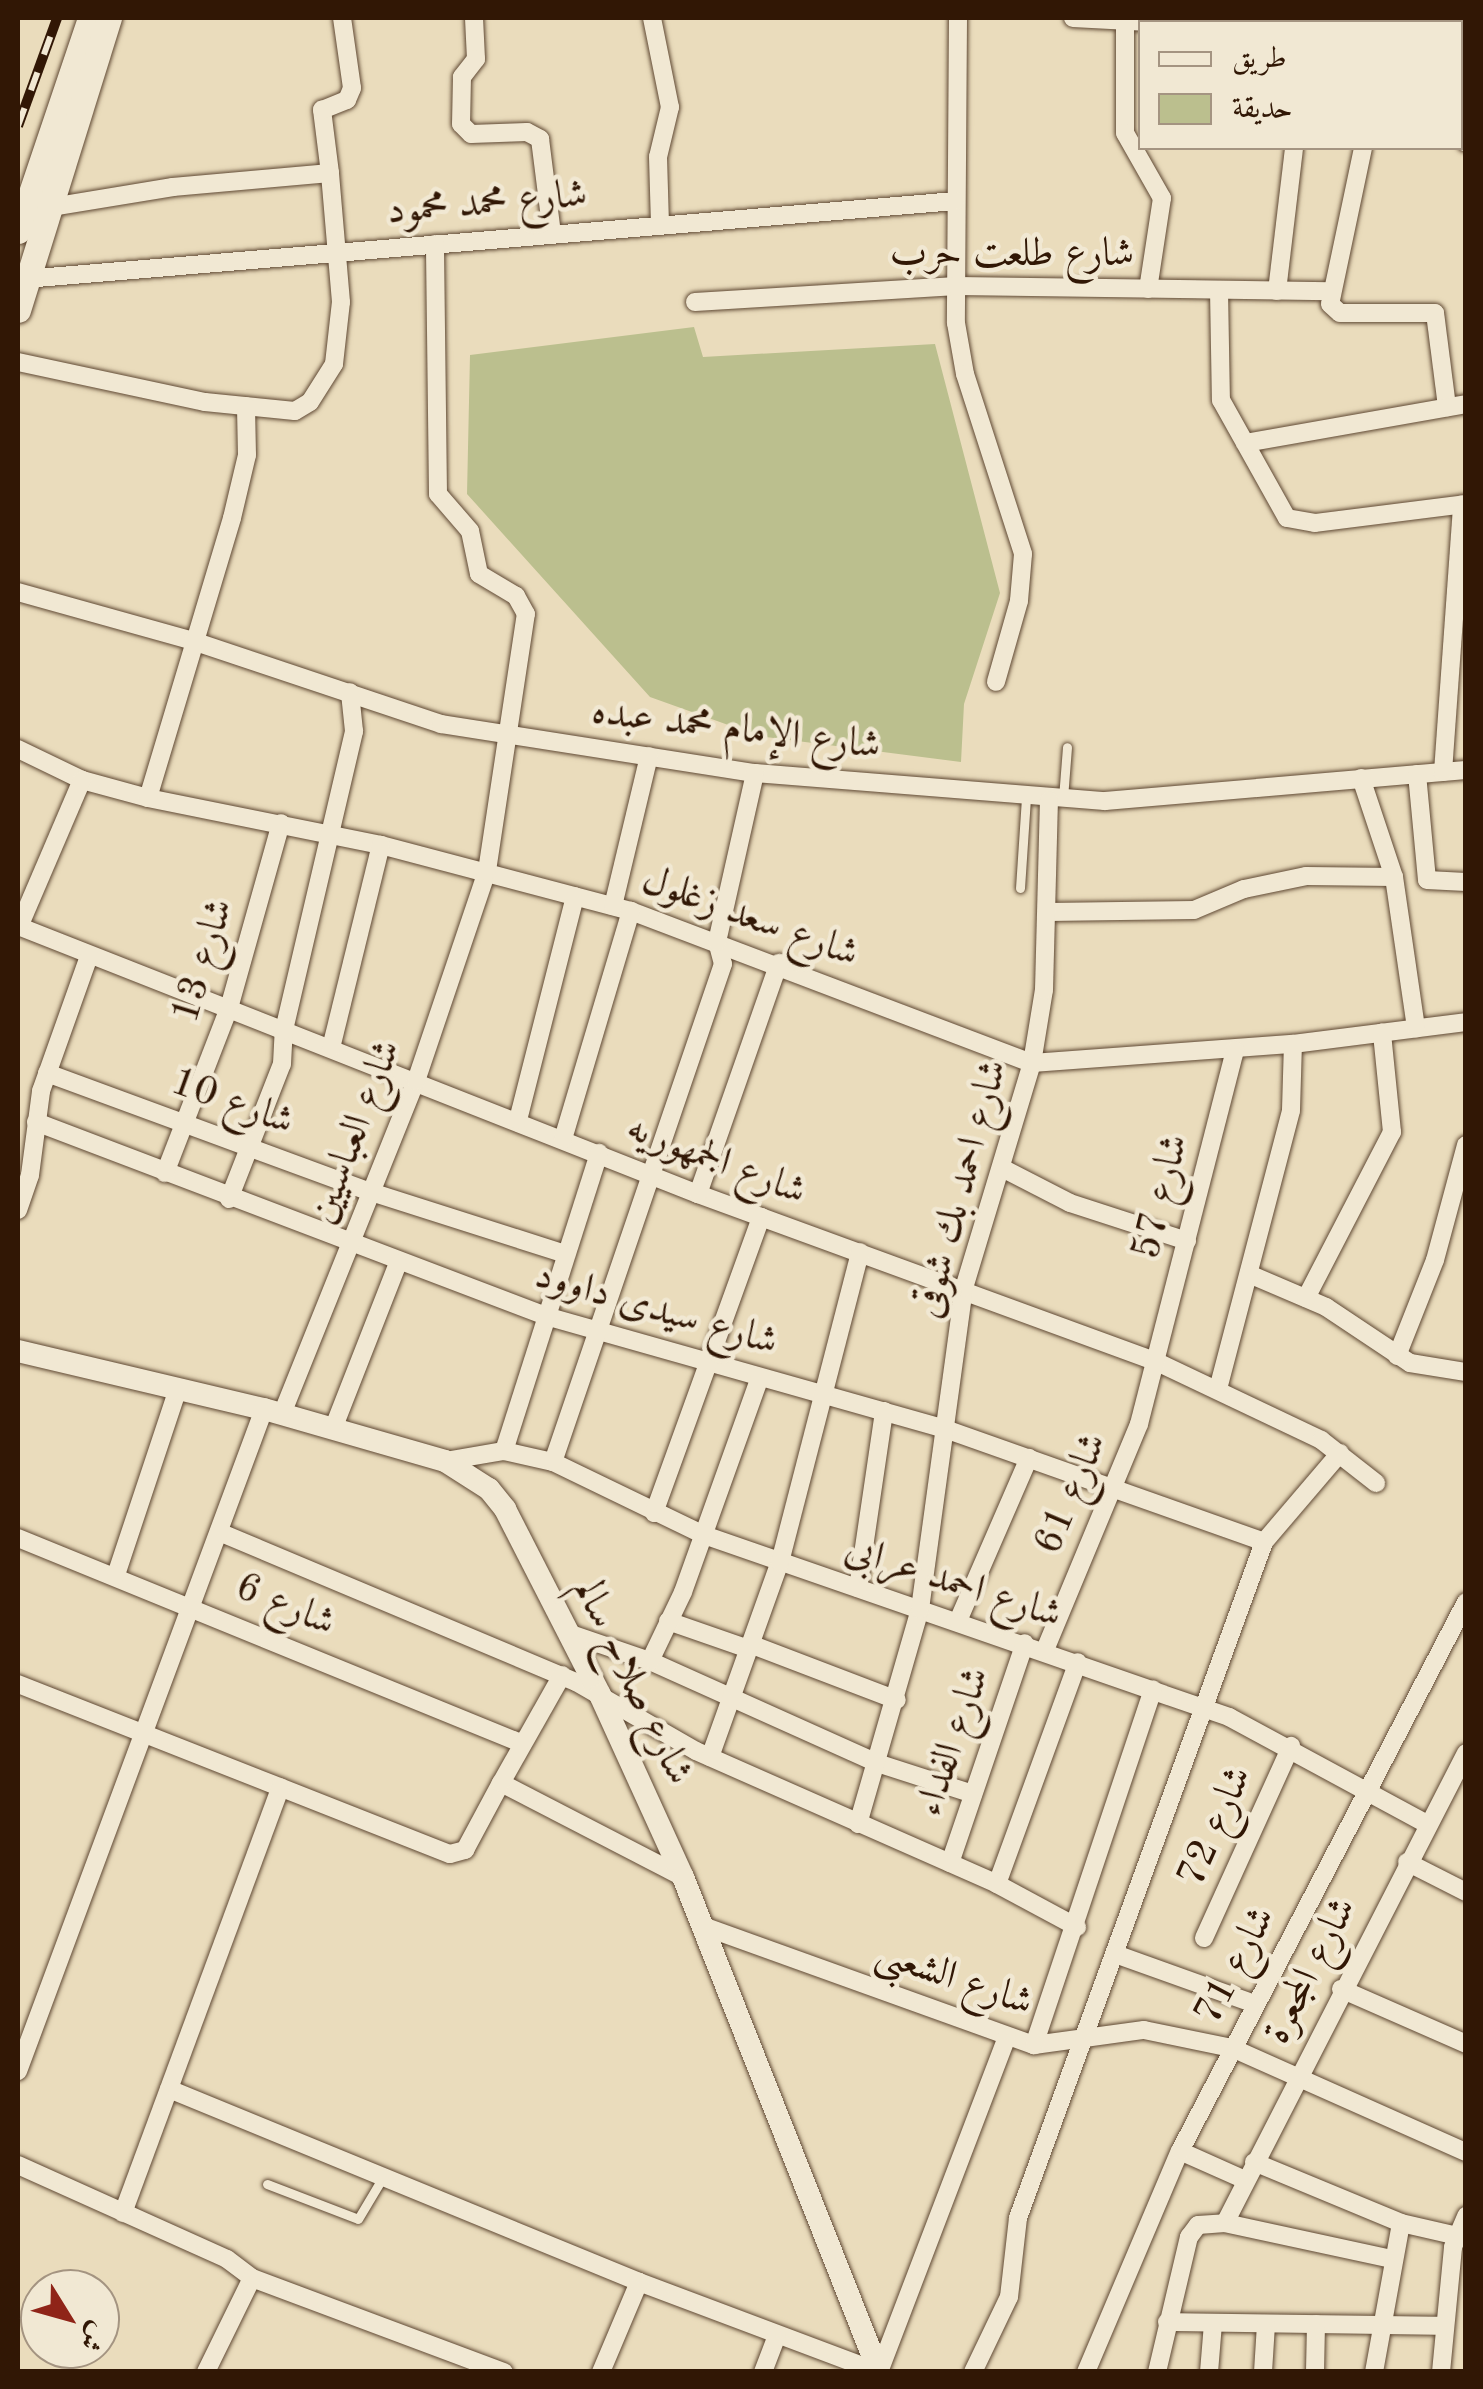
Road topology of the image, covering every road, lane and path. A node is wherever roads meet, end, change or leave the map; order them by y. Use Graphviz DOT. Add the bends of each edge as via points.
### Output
graph roads {
  1 [pos="90,18"];
  2 [pos="110,18"];
  3 [pos="342,18"];
  4 [pos="474,18"];
  5 [pos="652,18"];
  6 [pos="958,18"];
  7 [pos="1073,18"];
  8 [pos="1125,19"];
  9 [pos="1294,150"];
  10 [pos="1362,150"];
  11 [pos="330,173"];
  12 [pos="956,201"];
  13 [pos="44,208"];
  14 [pos="660,224"];
  15 [pos="18,231"];
  16 [pos="552,234"];
  17 [pos="436,244"];
  18 [pos="333,254"];
  19 [pos="25,279"];
  20 [pos="957,286"];
  21 [pos="1148,290"];
  22 [pos="1219,290"];
  23 [pos="1277,291"];
  24 [pos="1330,292"];
  25 [pos="695,302"];
  26 [pos="18,310"];
  27 [pos="18,362"];
  28 [pos="1456,405"];
  29 [pos="246,406"];
  30 [pos="1245,443"];
  31 [pos="1464,504"];
  32 [pos="18,592"];
  33 [pos="1460,625"];
  34 [pos="194,641"];
  35 [pos="996,682"];
  36 [pos="350,692"];
  37 [pos="508,734"];
  38 [pos="1067,747"];
  39 [pos="18,749"];
  40 [pos="649,756"];
  41 [pos="1466,770"];
  42 [pos="1443,772"];
  43 [pos="755,773"];
  44 [pos="1417,774"];
  45 [pos="1360,778"];
  46 [pos="82,780"];
  47 [pos="148,798"];
  48 [pos="1026,798"];
  49 [pos="1056,800"];
  50 [pos="281,824"];
  51 [pos="334,834"];
  52 [pos="381,845"];
  53 [pos="487,871"];
  54 [pos="1394,877"];
  55 [pos="1466,882"];
  56 [pos="1020,888"];
  57 [pos="574,896"];
  58 [pos="622,909"];
  59 [pos="1048,912"];
  60 [pos="18,926"];
  61 [pos="717,942"];
  62 [pos="89,956"];
  63 [pos="779,963"];
  64 [pos="229,1008"];
  65 [pos="1466,1022"];
  66 [pos="1416,1028"];
  67 [pos="284,1030"];
  68 [pos="1382,1033"];
  69 [pos="1294,1044"];
  70 [pos="331,1048"];
  71 [pos="1235,1050"];
  72 [pos="1032,1063"];
  73 [pos="47,1074"];
  74 [pos="416,1081"];
  75 [pos="518,1120"];
  76 [pos="36,1122"];
  77 [pos="185,1123"];
  78 [pos="26,1139"];
  79 [pos="563,1139"];
  80 [pos="1466,1145"];
  81 [pos="249,1146"];
  82 [pos="600,1154"];
  83 [pos="1002,1168"];
  84 [pos="165,1173"];
  85 [pos="652,1175"];
  86 [pos="371,1192"];
  87 [pos="698,1194"];
  88 [pos="229,1199"];
  89 [pos="18,1210"];
  90 [pos="761,1217"];
  91 [pos="1187,1241"];
  92 [pos="350,1246"];
  93 [pos="860,1252"];
  94 [pos="565,1254"];
  95 [pos="398,1263"];
  96 [pos="1249,1274"];
  97 [pos="964,1288"];
  98 [pos="1306,1298"];
  99 [pos="546,1316"];
  100 [pos="598,1332"];
  101 [pos="18,1351"];
  102 [pos="1398,1356"];
  103 [pos="710,1362"];
  104 [pos="1157,1362"];
  105 [pos="1466,1372"];
  106 [pos="760,1377"];
  107 [pos="178,1389"];
  108 [pos="1218,1389"];
  109 [pos="824,1394"];
  110 [pos="272,1412"];
  111 [pos="884,1412"];
  112 [pos="333,1429"];
  113 [pos="948,1430"];
  114 [pos="504,1451"];
  115 [pos="1340,1453"];
  116 [pos="1029,1458"];
  117 [pos="445,1461"];
  118 [pos="552,1462"];
  119 [pos="1376,1483"];
  120 [pos="1114,1488"];
  121 [pos="654,1514"];
  122 [pos="219,1532"];
  123 [pos="704,1535"];
  124 [pos="18,1538"];
  125 [pos="1264,1542"];
  126 [pos="780,1562"];
  127 [pos="116,1575"];
  128 [pos="858,1588"];
  129 [pos="1466,1602"];
  130 [pos="192,1605"];
  131 [pos="920,1609"];
  132 [pos="668,1621"];
  133 [pos="958,1621"];
  134 [pos="568,1633"];
  135 [pos="1025,1643"];
  136 [pos="750,1646"];
  137 [pos="1044,1650"];
  138 [pos="650,1661"];
  139 [pos="1078,1662"];
  140 [pos="562,1675"];
  141 [pos="18,1684"];
  142 [pos="1154,1689"];
  143 [pos="600,1695"];
  144 [pos="730,1699"];
  145 [pos="897,1700"];
  146 [pos="1205,1708"];
  147 [pos="146,1732"];
  148 [pos="522,1744"];
  149 [pos="1291,1746"];
  150 [pos="1466,1754"];
  151 [pos="710,1757"];
  152 [pos="878,1763"];
  153 [pos="501,1783"];
  154 [pos="281,1787"];
  155 [pos="1368,1790"];
  156 [pos="973,1794"];
  157 [pos="858,1824"];
  158 [pos="1427,1824"];
  159 [pos="1407,1862"];
  160 [pos="950,1863"];
  161 [pos="683,1877"];
  162 [pos="996,1884"];
  163 [pos="1466,1892"];
  164 [pos="703,1926"];
  165 [pos="1077,1927"];
  166 [pos="1204,1938"];
  167 [pos="1118,1954"];
  168 [pos="1341,1989"];
  169 [pos="1255,2004"];
  170 [pos="1086,2035"];
  171 [pos="1007,2036"];
  172 [pos="1466,2044"];
  173 [pos="1034,2045"];
  174 [pos="1232,2048"];
  175 [pos="18,2071"];
  176 [pos="1297,2075"];
  177 [pos="169,2089"];
  178 [pos="1180,2151"];
  179 [pos="1466,2152"];
  180 [pos="1254,2162"];
  181 [pos="18,2165"];
  182 [pos="383,2177"];
  183 [pos="1245,2180"];
  184 [pos="267,2184"];
  185 [pos="123,2212"];
  186 [pos="1466,2216"];
  187 [pos="1224,2223"];
  188 [pos="1401,2223"];
  189 [pos="1460,2238"];
  190 [pos="1392,2259"];
  191 [pos="252,2278"];
  192 [pos="639,2282"];
  193 [pos="1167,2322"];
  194 [pos="1213,2323"];
  195 [pos="1266,2324"];
  196 [pos="1316,2324"];
  197 [pos="1380,2326"];
  198 [pos="1445,2326"];
  199 [pos="777,2336"];
  200 [pos="206,2372"];
  201 [pos="504,2372"];
  202 [pos="601,2372"];
  203 [pos="763,2372"];
  204 [pos="879,2372"];
  205 [pos="973,2372"];
  206 [pos="1086,2372"];
  207 [pos="1158,2372"];
  208 [pos="1209,2372"];
  209 [pos="1263,2372"];
  210 [pos="1315,2372"];
  211 [pos="1374,2372"];
  212 [pos="1441,2372"];
  1 -- 15 [label="main road"];
  2 -- 13 [label="main road"];
  3 -- 11 [label="street" via="352,88 347,100 322,110"];
  4 -- 16 [label="street" via="476,60 462,76 461,124 472,134 527,132 540,138"];
  5 -- 14 [label="street" via="670,107 658,158"];
  6 -- 12 [label="street"];
  7 -- 8 [label="street"];
  8 -- 21 [label="street" via="1125,133 1162,198"];
  9 -- 23 [label="street"];
  10 -- 24 [label="street"];
  11 -- 13 [label="street"];
  11 -- 18 [label="street"];
  12 -- 14 [label="street, شارع محمد محمود"];
  12 -- 20 [label="street"];
  13 -- 19 [label="main road"];
  14 -- 16 [label="street, شارع محمد محمود"];
  16 -- 17 [label="street, شارع محمد محمود"];
  17 -- 18 [label="street, شارع محمد محمود"];
  17 -- 37 [label="street, شارع العباسيين" via="438,494 470,531 479,574 516,596 526,614"];
  18 -- 19 [label="street, شارع محمد محمود"];
  18 -- 29 [label="street" via="341,302 334,364 300,410"];
  19 -- 26 [label="main road"];
  20 -- 21 [label="street, شارع طلعت حرب"];
  20 -- 25 [label="street, شارع طلعت حرب"];
  20 -- 35 [label="street" via="965,374 1023,554 1019,601"];
  21 -- 22 [label="street, شارع طلعت حرب"];
  22 -- 23 [label="street, شارع طلعت حرب"];
  22 -- 30 [label="street" via="1218,382"];
  23 -- 24 [label="street, شارع طلعت حرب"];
  24 -- 28 [label="street" via="1340,312 1436,313"];
  27 -- 29 [label="street"];
  28 -- 30 [label="street"];
  29 -- 34 [label="street" via="246,455"];
  30 -- 31 [label="street" via="1282,510 1298,524"];
  31 -- 33 [label="street"];
  32 -- 34 [label="street, شارع الإمام محمد عبده"];
  33 -- 42 [label="street"];
  34 -- 36 [label="street, شارع الإمام محمد عبده"];
  34 -- 47 [label="street"];
  36 -- 37 [label="street, شارع الإمام محمد عبده" via="441,724"];
  36 -- 51 [label="street" via="355,720"];
  37 -- 40 [label="street, شارع الإمام محمد عبده"];
  37 -- 53 [label="street, شارع العباسيين"];
  38 -- 49 [label="lane"];
  39 -- 46 [label="street, شارع سعد زغلول"];
  40 -- 43 [label="street, شارع الإمام محمد عبده"];
  40 -- 58 [label="street"];
  41 -- 42 [label="street, شارع الإمام محمد عبده"];
  42 -- 44 [label="street, شارع الإمام محمد عبده"];
  43 -- 48 [label="street, شارع الإمام محمد عبده"];
  43 -- 61 [label="street"];
  44 -- 45 [label="street, شارع الإمام محمد عبده"];
  44 -- 55 [label="street" via="1430,883"];
  45 -- 49 [label="street, شارع الإمام محمد عبده" via="1165,798"];
  45 -- 54 [label="street"];
  46 -- 47 [label="street, شارع سعد زغلول"];
  46 -- 60 [label="street"];
  47 -- 50 [label="street, شارع سعد زغلول"];
  48 -- 49 [label="street, شارع الإمام محمد عبده"];
  48 -- 56 [label="lane"];
  49 -- 59 [label="street, شارع احمد بك شوقى"];
  50 -- 51 [label="street, شارع سعد زغلول"];
  50 -- 64 [label="street, شارع 13"];
  51 -- 52 [label="street, شارع سعد زغلول"];
  51 -- 67 [label="street"];
  52 -- 53 [label="street, شارع سعد زغلول"];
  52 -- 70 [label="street"];
  53 -- 57 [label="street, شارع سعد زغلول"];
  53 -- 74 [label="street, شارع العباسيين"];
  54 -- 59 [label="street" via="1306,876 1194,910"];
  54 -- 66 [label="street"];
  57 -- 58 [label="street, شارع سعد زغلول"];
  57 -- 75 [label="street"];
  58 -- 61 [label="street, شارع سعد زغلول"];
  58 -- 79 [label="street"];
  59 -- 72 [label="street, شارع احمد بك شوقى"];
  60 -- 62 [label="street, شارع الجمهوريه"];
  61 -- 63 [label="street, شارع سعد زغلول"];
  61 -- 85 [label="street" via="722,964"];
  62 -- 64 [label="street, شارع الجمهوريه"];
  62 -- 73 [label="street"];
  63 -- 72 [label="street, شارع سعد زغلول"];
  63 -- 87 [label="street"];
  64 -- 67 [label="street, شارع الجمهوريه"];
  64 -- 77 [label="street, شارع 13"];
  65 -- 66 [label="street, شارع سعد زغلول"];
  66 -- 68 [label="street, شارع سعد زغلول"];
  67 -- 70 [label="street, شارع الجمهوريه"];
  67 -- 81 [label="street" via="282,1064"];
  68 -- 69 [label="street, شارع سعد زغلول"];
  68 -- 98 [label="street" via="1392,1132"];
  69 -- 71 [label="street, شارع سعد زغلول"];
  69 -- 96 [label="street" via="1291,1110"];
  70 -- 74 [label="street, شارع الجمهوريه"];
  71 -- 72 [label="street, شارع سعد زغلول"];
  71 -- 91 [label="street, شارع 57"];
  72 -- 83 [label="street, شارع احمد بك شوقى"];
  73 -- 76 [label="street"];
  73 -- 77 [label="street, شارع 10"];
  74 -- 75 [label="street, شارع الجمهوريه"];
  74 -- 86 [label="street, شارع العباسيين"];
  75 -- 79 [label="street, شارع الجمهوريه"];
  76 -- 78 [label="street"];
  76 -- 84 [label="street, شارع سيدى داوود"];
  77 -- 81 [label="street, شارع 10"];
  77 -- 84 [label="street, شارع 13"];
  78 -- 89 [label="street"];
  79 -- 82 [label="street, شارع الجمهوريه"];
  80 -- 102 [label="street" via="1436,1260"];
  81 -- 86 [label="street, شارع 10"];
  81 -- 88 [label="street"];
  82 -- 85 [label="street, شارع الجمهوريه"];
  82 -- 94 [label="street"];
  83 -- 91 [label="street" via="1070,1203"];
  83 -- 97 [label="street, شارع احمد بك شوقى"];
  84 -- 88 [label="street, شارع سيدى داوود"];
  85 -- 87 [label="street, شارع الجمهوريه"];
  85 -- 100 [label="street"];
  86 -- 92 [label="street, شارع العباسيين"];
  86 -- 94 [label="street, شارع 10"];
  87 -- 90 [label="street, شارع الجمهوريه"];
  88 -- 92 [label="street, شارع سيدى داوود"];
  90 -- 93 [label="street, شارع الجمهوريه"];
  90 -- 103 [label="street"];
  91 -- 104 [label="street, شارع 57"];
  92 -- 95 [label="street, شارع سيدى داوود"];
  92 -- 110 [label="street, شارع العباسيين"];
  93 -- 97 [label="street, شارع الجمهوريه"];
  93 -- 109 [label="street"];
  94 -- 99 [label="street"];
  95 -- 99 [label="street, شارع سيدى داوود"];
  95 -- 112 [label="street"];
  96 -- 98 [label="street"];
  96 -- 108 [label="street"];
  97 -- 104 [label="street, شارع الجمهوريه"];
  97 -- 113 [label="street, شارع احمد بك شوقى"];
  98 -- 102 [label="street"];
  99 -- 100 [label="street, شارع سيدى داوود"];
  99 -- 114 [label="street"];
  100 -- 103 [label="street, شارع سيدى داوود"];
  100 -- 118 [label="street"];
  101 -- 107 [label="street, شارع صلاح سالم"];
  102 -- 105 [label="street" via="1423,1368"];
  103 -- 106 [label="street, شارع سيدى داوود"];
  103 -- 121 [label="street"];
  104 -- 108 [label="street, شارع الجمهوريه"];
  104 -- 120 [label="street, شارع 61"];
  106 -- 109 [label="street, شارع سيدى داوود"];
  106 -- 123 [label="street"];
  107 -- 110 [label="street, شارع صلاح سالم"];
  107 -- 127 [label="street"];
  108 -- 115 [label="street, شارع الجمهوريه"];
  109 -- 111 [label="street, شارع سيدى داوود"];
  109 -- 126 [label="street"];
  110 -- 112 [label="street, شارع صلاح سالم"];
  110 -- 122 [label="street, شارع العباسيين"];
  111 -- 113 [label="street, شارع سيدى داوود"];
  111 -- 128 [label="street"];
  112 -- 117 [label="street, شارع صلاح سالم"];
  113 -- 116 [label="street, شارع سيدى داوود"];
  113 -- 131 [label="street, شارع احمد بك شوقى"];
  114 -- 117 [label="street, شارع احمد عرابى"];
  114 -- 118 [label="street, شارع احمد عرابى"];
  115 -- 119 [label="street, شارع الجمهوريه"];
  115 -- 125 [label="street"];
  116 -- 120 [label="street, شارع سيدى داوود"];
  116 -- 133 [label="street"];
  117 -- 134 [label="street, شارع صلاح سالم" via="478,1480 506,1509"];
  118 -- 121 [label="street, شارع احمد عرابى"];
  120 -- 125 [label="street, شارع سيدى داوود"];
  120 -- 137 [label="street, شارع 61"];
  121 -- 123 [label="street, شارع احمد عرابى"];
  122 -- 130 [label="street, شارع العباسيين"];
  122 -- 140 [label="street"];
  123 -- 126 [label="street, شارع احمد عرابى"];
  123 -- 132 [label="street"];
  124 -- 127 [label="street, شارع 6"];
  125 -- 146 [label="street"];
  126 -- 128 [label="street, شارع احمد عرابى"];
  126 -- 136 [label="street"];
  127 -- 130 [label="street, شارع 6"];
  128 -- 131 [label="street, شارع احمد عرابى"];
  129 -- 155 [label="street, شارع 71"];
  130 -- 147 [label="street, شارع العباسيين"];
  130 -- 148 [label="street, شارع 6"];
  131 -- 133 [label="street, شارع احمد عرابى"];
  131 -- 145 [label="street, شارع احمد بك شوقى"];
  132 -- 136 [label="street"];
  132 -- 138 [label="street"];
  133 -- 135 [label="street, شارع احمد عرابى"];
  134 -- 138 [label="street"];
  134 -- 143 [label="street, شارع صلاح سالم"];
  135 -- 137 [label="street, شارع احمد عرابى"];
  135 -- 156 [label="street, شارع الفداء"];
  136 -- 144 [label="street"];
  136 -- 145 [label="street"];
  137 -- 139 [label="street, شارع احمد عرابى"];
  138 -- 144 [label="street"];
  139 -- 142 [label="street, شارع احمد عرابى"];
  139 -- 162 [label="street"];
  140 -- 143 [label="street"];
  140 -- 148 [label="street"];
  141 -- 147 [label="street"];
  142 -- 146 [label="street, شارع احمد عرابى"];
  142 -- 165 [label="street"];
  143 -- 151 [label="street"];
  143 -- 161 [label="street, شارع صلاح سالم"];
  144 -- 151 [label="street"];
  144 -- 152 [label="street"];
  145 -- 152 [label="street, شارع احمد بك شوقى"];
  146 -- 149 [label="street, شارع احمد عرابى"];
  146 -- 167 [label="street"];
  147 -- 154 [label="street"];
  147 -- 175 [label="street, شارع العباسيين"];
  148 -- 153 [label="street"];
  149 -- 155 [label="street, شارع احمد عرابى"];
  149 -- 166 [label="street, شارع 72"];
  150 -- 158 [label="street, شارع المجعرة"];
  151 -- 157 [label="street"];
  152 -- 156 [label="street"];
  152 -- 157 [label="street, شارع احمد بك شوقى"];
  153 -- 154 [label="street" via="459,1856"];
  153 -- 161 [label="street"];
  154 -- 177 [label="street"];
  155 -- 158 [label="street, شارع احمد عرابى"];
  155 -- 169 [label="street, شارع 71"];
  156 -- 160 [label="street, شارع الفداء"];
  157 -- 160 [label="street"];
  158 -- 159 [label="street, شارع المجعرة"];
  159 -- 163 [label="street"];
  159 -- 168 [label="street, شارع المجعرة"];
  160 -- 162 [label="street"];
  161 -- 164 [label="street, شارع صلاح سالم"];
  162 -- 165 [label="street"];
  164 -- 171 [label="street, شارع الشعبى"];
  164 -- 204 [label="street, شارع صلاح سالم"];
  165 -- 173 [label="street"];
  167 -- 169 [label="street"];
  167 -- 170 [label="street"];
  168 -- 172 [label="street"];
  168 -- 176 [label="street, شارع المجعرة"];
  169 -- 174 [label="street, شارع 71"];
  170 -- 173 [label="street, شارع الشعبى"];
  170 -- 174 [label="street, شارع الشعبى" via="1144,2030"];
  170 -- 205 [label="street" via="1018,2218 1009,2297"];
  171 -- 173 [label="street, شارع الشعبى"];
  171 -- 204 [label="street"];
  174 -- 176 [label="street, شارع الشعبى"];
  174 -- 178 [label="street, شارع 71"];
  176 -- 179 [label="street, شارع الشعبى"];
  176 -- 180 [label="street, شارع المجعرة"];
  177 -- 182 [label="street"];
  177 -- 185 [label="street"];
  178 -- 183 [label="street"];
  178 -- 206 [label="street, شارع 71"];
  180 -- 183 [label="street, شارع المجعرة"];
  180 -- 188 [label="street"];
  181 -- 185 [label="street"];
  182 -- 184 [label="lane" via="358,2219"];
  182 -- 192 [label="street"];
  183 -- 187 [label="street, شارع المجعرة"];
  185 -- 191 [label="street" via="226,2259"];
  186 -- 189 [label="street"];
  187 -- 190 [label="street"];
  187 -- 193 [label="street" via="1192,2231"];
  188 -- 189 [label="street"];
  188 -- 190 [label="street"];
  189 -- 198 [label="street"];
  190 -- 197 [label="street"];
  191 -- 200 [label="street"];
  191 -- 201 [label="street"];
  192 -- 199 [label="street"];
  192 -- 202 [label="street"];
  193 -- 194 [label="street"];
  193 -- 207 [label="street"];
  194 -- 195 [label="street"];
  194 -- 208 [label="street"];
  195 -- 196 [label="street"];
  195 -- 209 [label="street"];
  196 -- 197 [label="street"];
  196 -- 210 [label="street"];
  197 -- 198 [label="street"];
  197 -- 211 [label="street"];
  198 -- 212 [label="street"];
  199 -- 203 [label="street"];
  199 -- 204 [label="street"];
}
